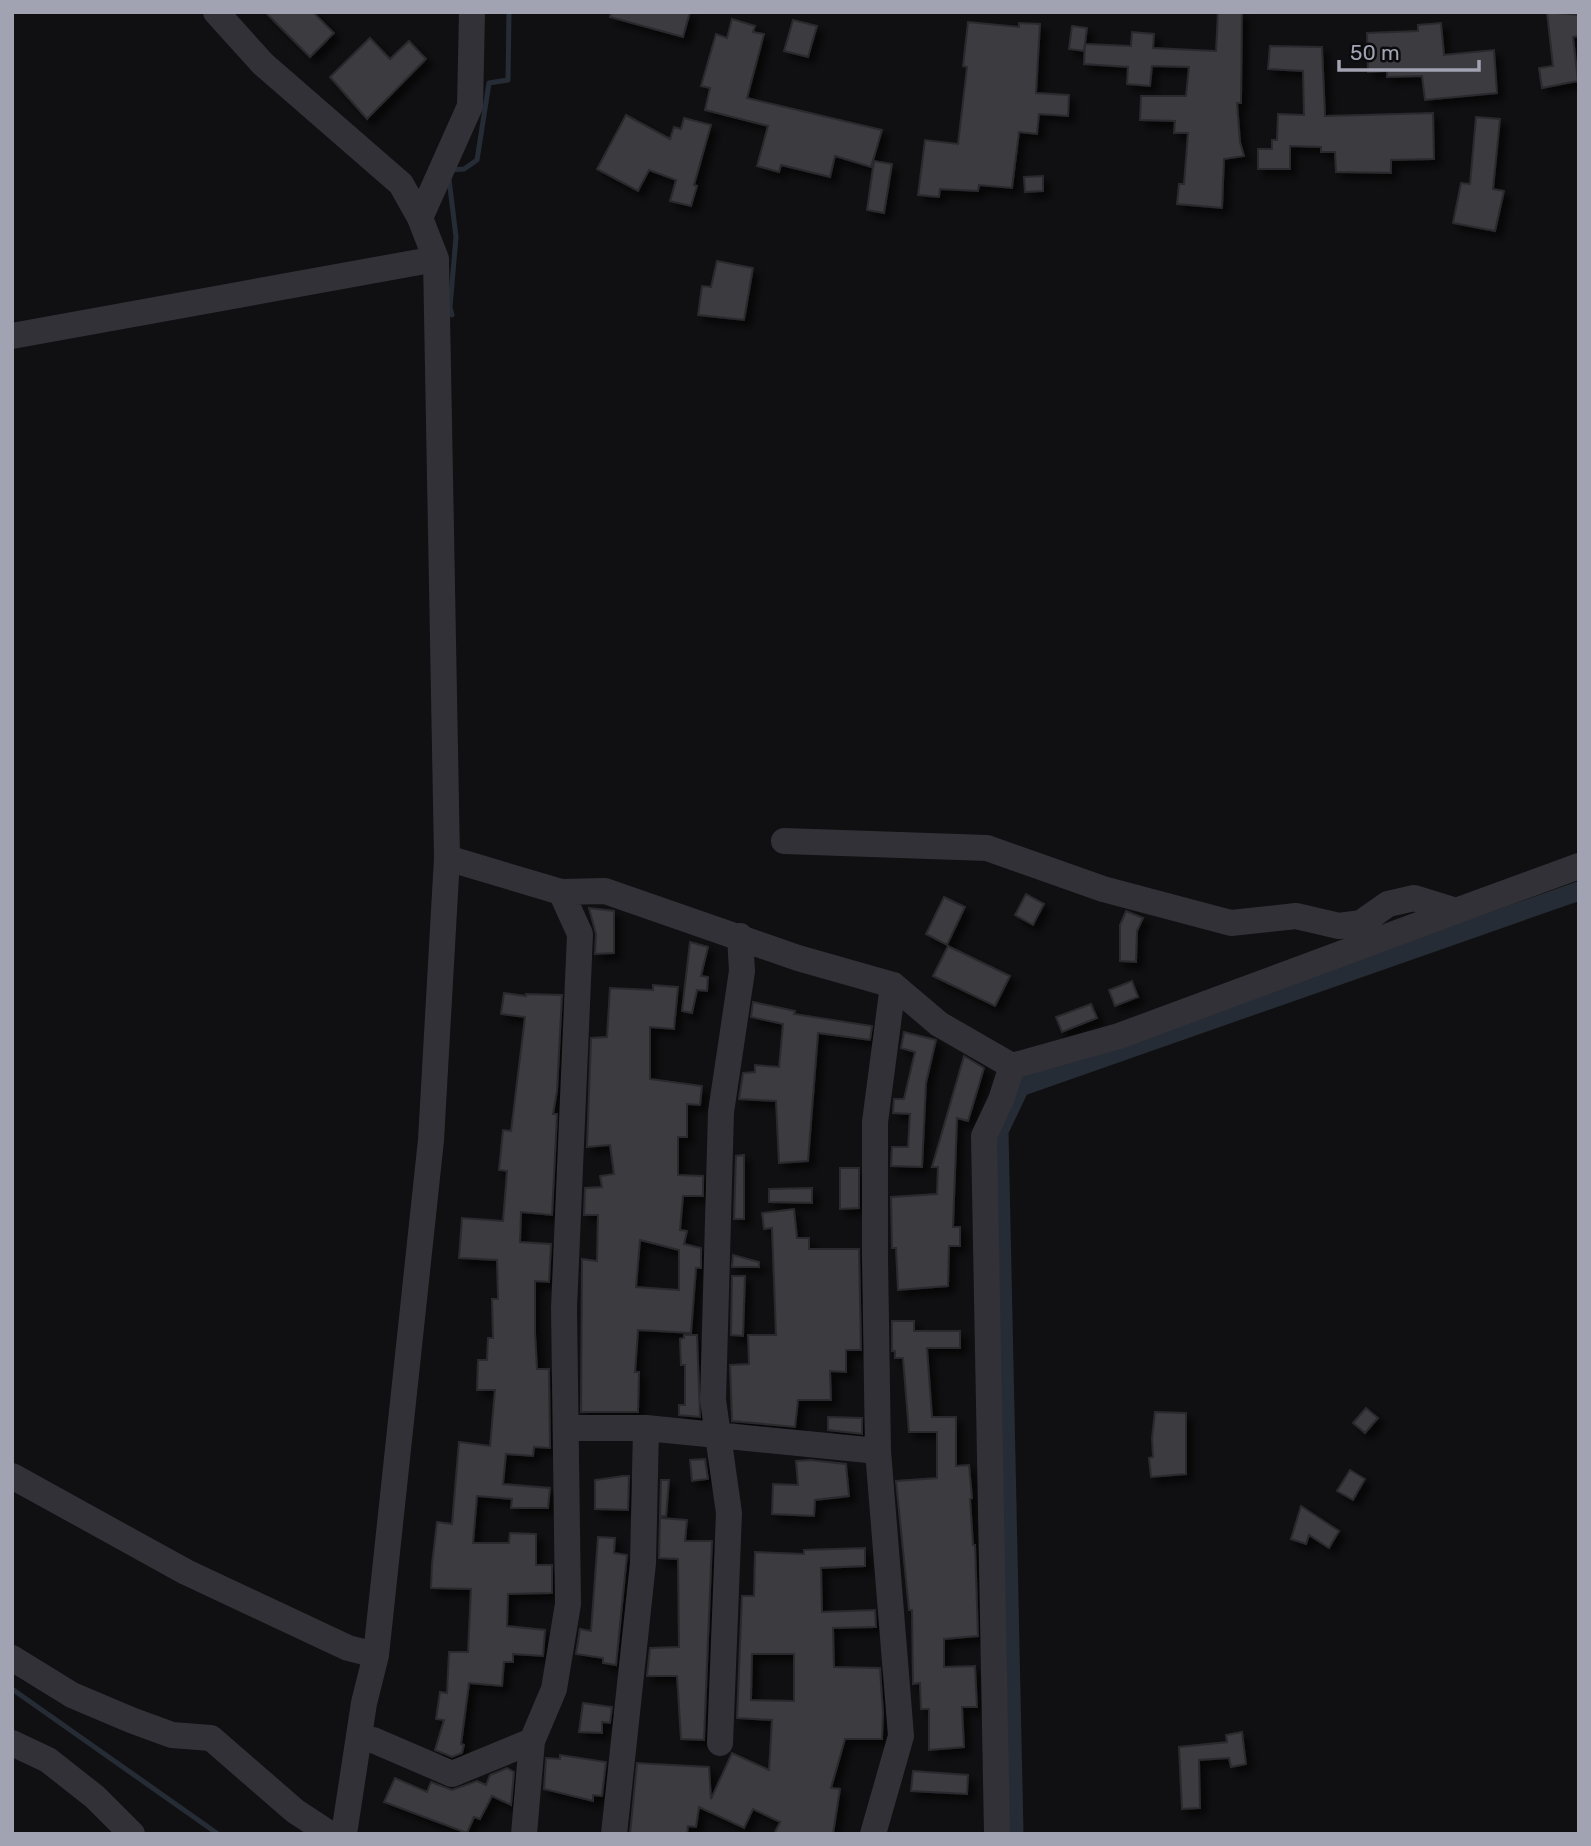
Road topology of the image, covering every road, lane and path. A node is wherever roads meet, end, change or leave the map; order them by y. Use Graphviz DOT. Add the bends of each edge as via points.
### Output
graph roads {
  1 [pos="216,12"];
  2 [pos="472,12"];
  3 [pos="419,218"];
  4 [pos="436,260"];
  5 [pos="12,336"];
  6 [pos="784,841"];
  7 [pos="447,858"];
  8 [pos="1579,866"];
  9 [pos="561,892"];
  10 [pos="1456,911"];
  11 [pos="740,936"];
  12 [pos="893,985"];
  13 [pos="1012,1066"];
  14 [pos="646,1427"];
  15 [pos="566,1428"];
  16 [pos="718,1433"];
  17 [pos="878,1451"];
  18 [pos="12,1476"];
  19 [pos="376,1655"];
  20 [pos="12,1658"];
  21 [pos="359,1741"];
  22 [pos="532,1741"];
  23 [pos="12,1743"];
  24 [pos="720,1743"];
  25 [pos="132,1834"];
  26 [pos="330,1834"];
  27 [pos="344,1834"];
  28 [pos="524,1834"];
  29 [pos="614,1834"];
  30 [pos="873,1834"];
  31 [pos="997,1834"];
  1 -- 3 [label="street" via="263,64 401,184"];
  2 -- 3 [label="street" via="470,106"];
  3 -- 4 [label="street"];
  4 -- 5 [label="street"];
  4 -- 7 [label="street"];
  6 -- 10 [label="street" via="987,848 1103,889 1231,923 1296,916 1339,926 1361,923 1388,904 1414,898"];
  7 -- 9 [label="street"];
  7 -- 19 [label="street" via="431,1140"];
  8 -- 10 [label="street"];
  9 -- 11 [label="street" via="606,891"];
  9 -- 15 [label="street" via="580,934 564,1294"];
  10 -- 13 [label="street" via="1119,1036"];
  11 -- 12 [label="street"];
  11 -- 16 [label="street" via="742,971 721,1112 713,1400"];
  12 -- 13 [label="street" via="939,1024"];
  12 -- 17 [label="street" via="875,1122"];
  13 -- 31 [label="street" via="984,1136"];
  14 -- 15 [label="street"];
  14 -- 16 [label="street"];
  14 -- 29 [label="street" via="643,1563"];
  15 -- 22 [label="street" via="568,1604 554,1689"];
  16 -- 17 [label="street"];
  16 -- 24 [label="street" via="729,1513"];
  17 -- 30 [label="street" via="901,1737"];
  18 -- 19 [label="street" via="186,1572 348,1648"];
  19 -- 21 [label="street"];
  20 -- 26 [label="street" via="72,1695 131,1720 172,1735 211,1738 295,1811"];
  21 -- 22 [label="street" via="373,1740 452,1774"];
  21 -- 27 [label="street"];
  22 -- 28 [label="street"];
  23 -- 25 [label="street" via="48,1760"];
}
